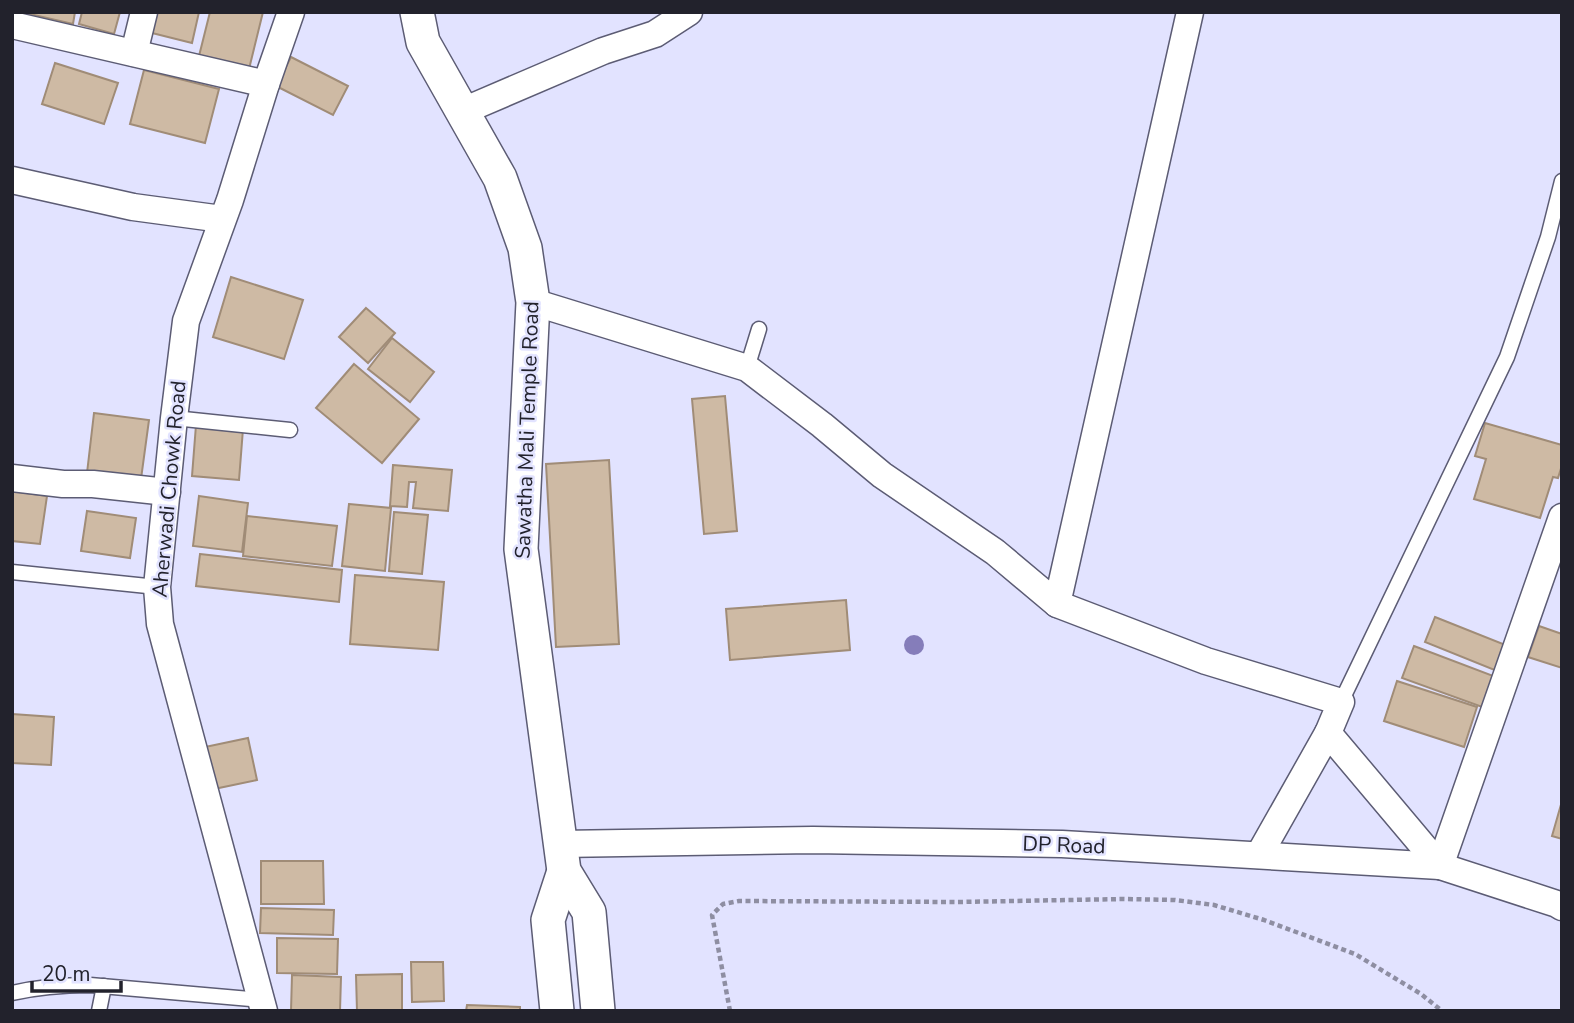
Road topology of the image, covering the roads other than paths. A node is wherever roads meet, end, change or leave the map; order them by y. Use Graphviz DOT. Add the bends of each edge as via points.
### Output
graph roads {
  1 [pos="144,12"];
  2 [pos="291,12"];
  3 [pos="417,12"];
  4 [pos="1190,12"];
  5 [pos="684,14"];
  6 [pos="12,25"];
  7 [pos="134,53"];
  8 [pos="266,84"];
  9 [pos="463,111"];
  10 [pos="12,180"];
  11 [pos="1562,181"];
  12 [pos="222,219"];
  13 [pos="533,302"];
  14 [pos="759,329"];
  15 [pos="747,368"];
  16 [pos="174,418"];
  17 [pos="290,430"];
  18 [pos="12,478"];
  19 [pos="167,492"];
  20 [pos="1562,517"];
  21 [pos="12,572"];
  22 [pos="157,587"];
  23 [pos="1058,604"];
  24 [pos="1341,702"];
  25 [pos="1328,733"];
  26 [pos="1259,855"];
  27 [pos="562,858"];
  28 [pos="1440,866"];
  29 [pos="1560,900"];
  30 [pos="104,986"];
  31 [pos="12,993"];
  32 [pos="263,1005"];
  33 [pos="99,1011"];
  34 [pos="557,1011"];
  35 [pos="598,1011"];
  1 -- 7 [label="street"];
  2 -- 8 [label="street, Aherwadi Chowk Road"];
  3 -- 9 [label="street, Sawatha Mali Temple Road" via="423,42"];
  4 -- 23 [label="street"];
  5 -- 9 [label="street" via="655,34 603,51"];
  6 -- 7 [label="street"];
  7 -- 8 [label="street"];
  8 -- 12 [label="street, Aherwadi Chowk Road"];
  9 -- 13 [label="street, Sawatha Mali Temple Road" via="500,178 525,248"];
  10 -- 12 [label="street" via="133,207"];
  11 -- 24 [label="lane" via="1507,356"];
  12 -- 16 [label="street, Aherwadi Chowk Road" via="186,321"];
  13 -- 15 [label="street"];
  13 -- 27 [label="street, Sawatha Mali Temple Road" via="521,549"];
  14 -- 15 [label="lane"];
  15 -- 23 [label="street" via="882,475 995,552"];
  16 -- 17 [label="lane"];
  16 -- 19 [label="street, Aherwadi Chowk Road"];
  18 -- 19 [label="street"];
  19 -- 22 [label="street, Aherwadi Chowk Road"];
  20 -- 28 [label="street"];
  21 -- 22 [label="lane"];
  22 -- 32 [label="street, Aherwadi Chowk Road" via="160,624"];
  23 -- 24 [label="street" via="1206,661"];
  24 -- 25 [label="street"];
  25 -- 26 [label="street"];
  25 -- 28 [label="street"];
  26 -- 27 [label="street, DP Road" via="1062,844 813,840"];
  26 -- 28 [label="street, DP Road"];
  27 -- 34 [label="street, Sawatha Mali Temple Road" via="548,920"];
  27 -- 35 [label="street, Sawatha Mali Temple Road" via="589,912"];
  28 -- 29 [label="street, DP Road"];
  30 -- 31 [label="lane" via="68,985"];
  30 -- 32 [label="lane"];
  30 -- 33 [label="lane"];
}
